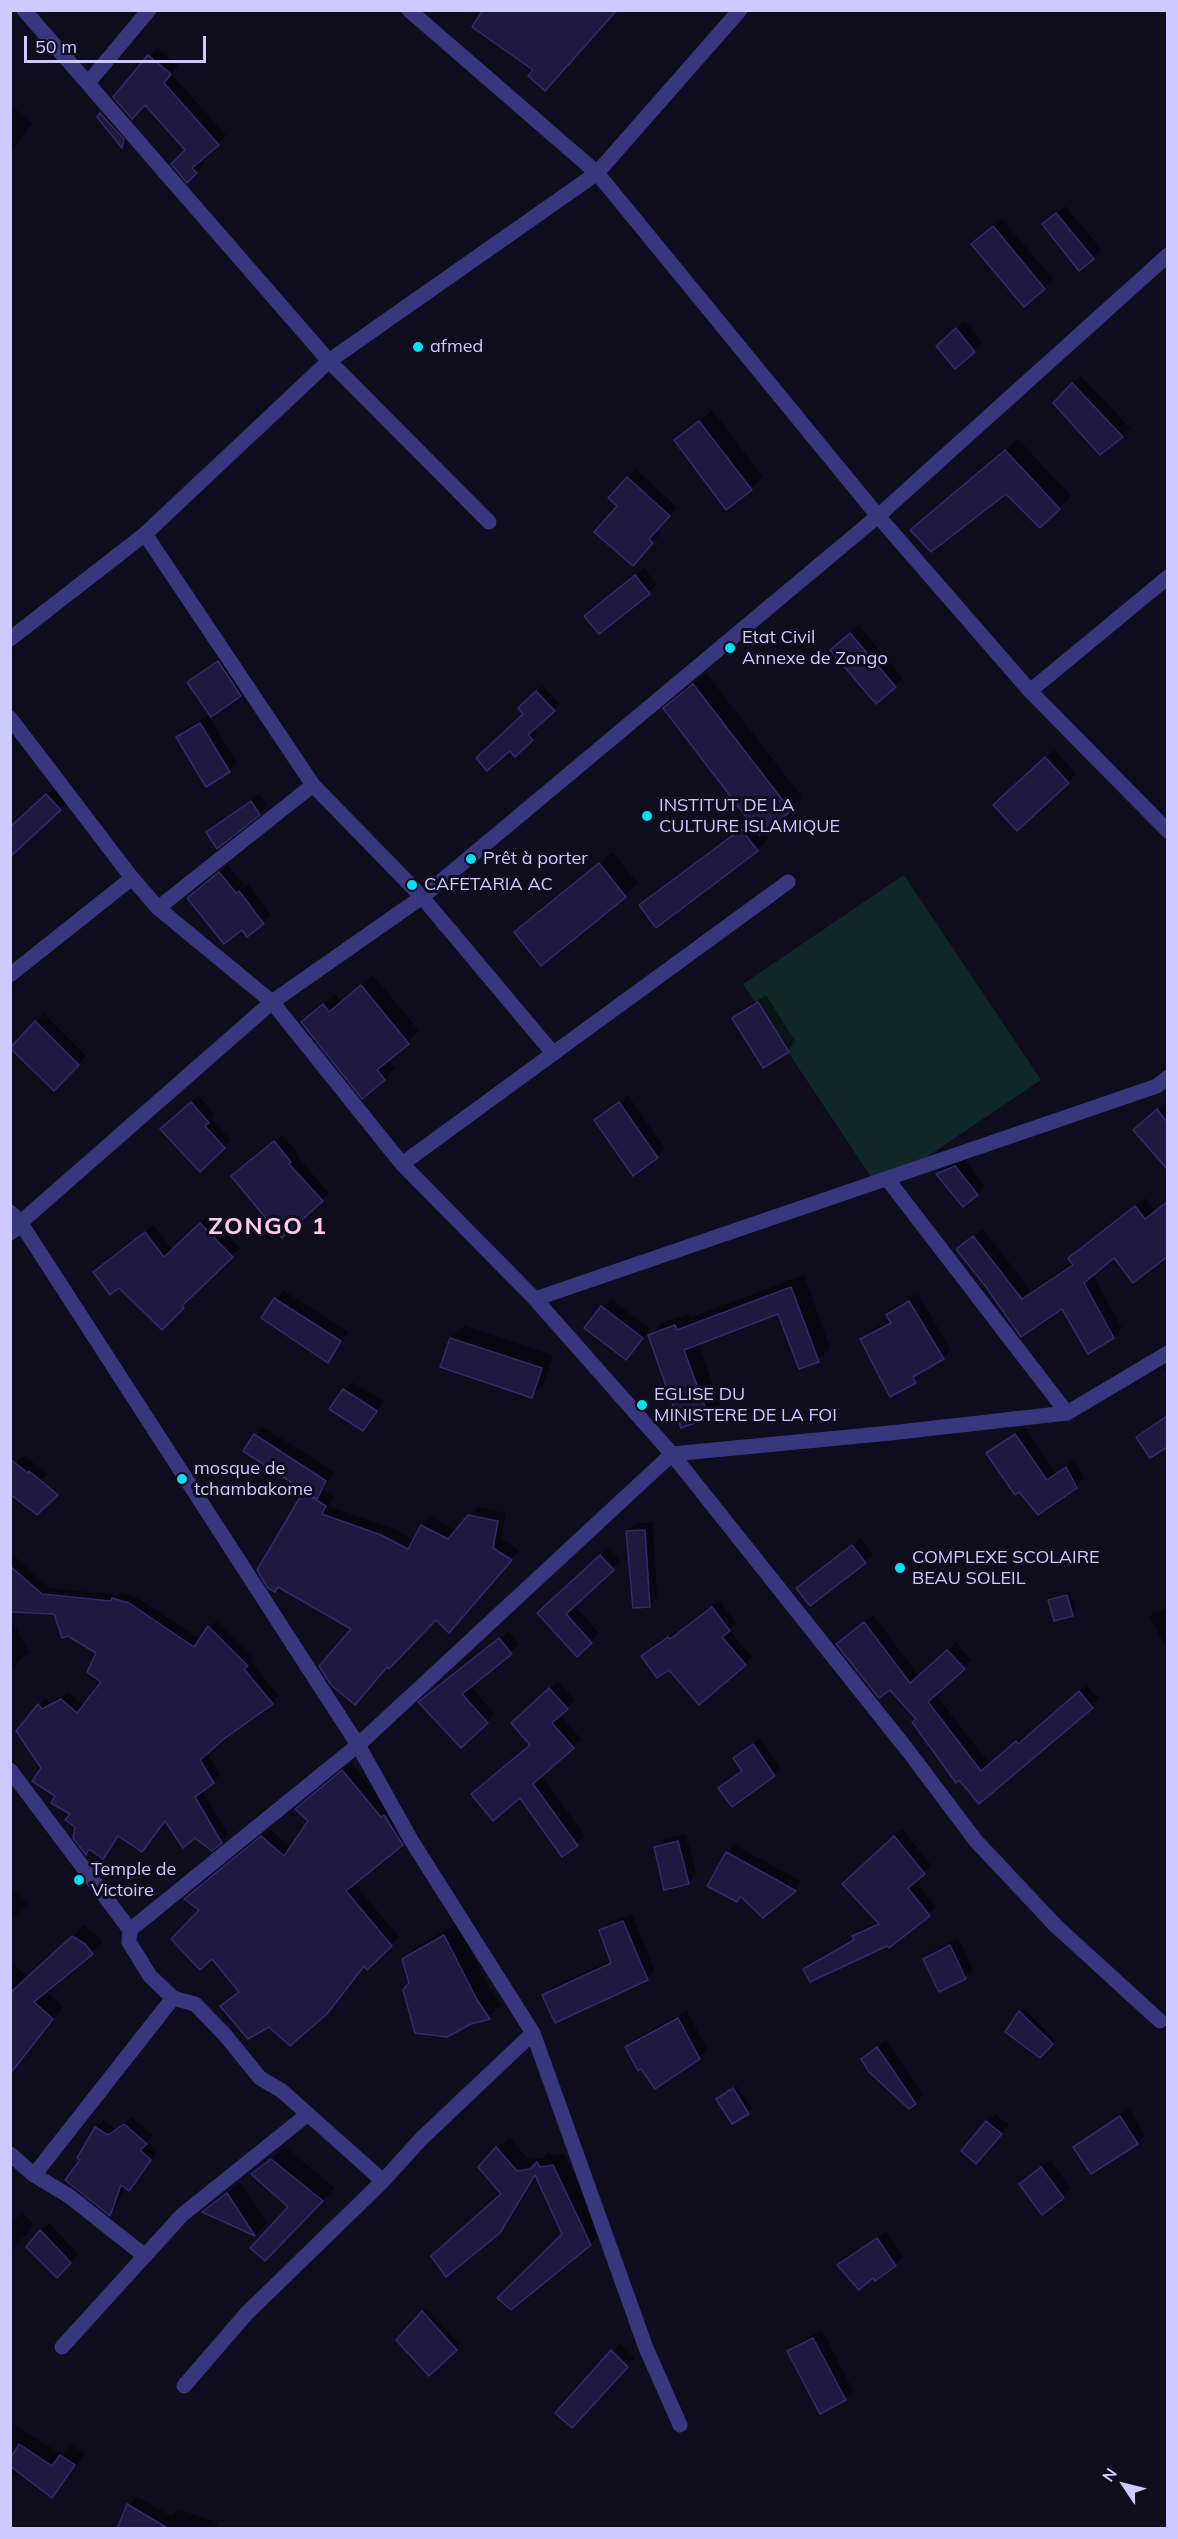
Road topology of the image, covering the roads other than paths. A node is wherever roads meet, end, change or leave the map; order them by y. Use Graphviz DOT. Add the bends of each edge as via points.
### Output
graph roads {
  1 [pos="24,10"];
  2 [pos="149,10"];
  3 [pos="409,10"];
  4 [pos="740,10"];
  5 [pos="88,83"];
  6 [pos="597,173"];
  7 [pos="1167,255"];
  8 [pos="329,362"];
  9 [pos="878,516"];
  10 [pos="489,522"];
  11 [pos="145,534"];
  12 [pos="1167,577"];
  13 [pos="10,639"];
  14 [pos="1030,691"];
  15 [pos="10,718"];
  16 [pos="313,785"];
  17 [pos="1167,831"];
  18 [pos="132,878"];
  19 [pos="788,882"];
  20 [pos="422,897"];
  21 [pos="158,908"];
  22 [pos="10,975"];
  23 [pos="272,1002"];
  24 [pos="552,1052"];
  25 [pos="1167,1077"];
  26 [pos="402,1164"];
  27 [pos="888,1180"];
  28 [pos="16,1223"];
  29 [pos="535,1299"];
  30 [pos="1167,1353"];
  31 [pos="1067,1413"];
  32 [pos="672,1454"];
  33 [pos="358,1745"];
  34 [pos="10,1770"];
  35 [pos="130,1930"];
  36 [pos="173,1998"];
  37 [pos="1160,2021"];
  38 [pos="533,2033"];
  39 [pos="308,2114"];
  40 [pos="10,2154"];
  41 [pos="34,2175"];
  42 [pos="383,2181"];
  43 [pos="145,2256"];
  44 [pos="62,2347"];
  45 [pos="184,2386"];
  46 [pos="680,2425"];
  1 -- 5 [label="street"];
  2 -- 5 [label="street"];
  3 -- 6 [label="street"];
  4 -- 6 [label="street"];
  5 -- 8 [label="street"];
  6 -- 8 [label="street"];
  6 -- 9 [label="street"];
  7 -- 9 [label="street"];
  8 -- 10 [label="street"];
  8 -- 11 [label="street"];
  9 -- 14 [label="street"];
  9 -- 20 [label="street"];
  11 -- 13 [label="street"];
  11 -- 16 [label="street"];
  12 -- 14 [label="street"];
  14 -- 17 [label="street"];
  15 -- 18 [label="street"];
  16 -- 20 [label="street"];
  16 -- 21 [label="street"];
  18 -- 21 [label="street"];
  18 -- 22 [label="street"];
  19 -- 24 [label="street"];
  20 -- 23 [label="street"];
  20 -- 24 [label="street"];
  21 -- 23 [label="street"];
  23 -- 26 [label="street"];
  23 -- 28 [label="street"];
  24 -- 26 [label="street"];
  25 -- 27 [label="street" via="1157,1086"];
  26 -- 29 [label="street"];
  27 -- 29 [label="street"];
  27 -- 31 [label="street"];
  28 -- 33 [label="street"];
  29 -- 32 [label="street"];
  30 -- 31 [label="street"];
  31 -- 32 [label="street"];
  32 -- 33 [label="street"];
  32 -- 37 [label="street" via="976,1841 1056,1926"];
  33 -- 35 [label="street"];
  33 -- 38 [label="street" via="411,1840"];
  34 -- 35 [label="street"];
  35 -- 36 [label="street" via="129,1942 150,1976"];
  36 -- 39 [label="street" via="195,2004 260,2078"];
  36 -- 41 [label="street"];
  38 -- 42 [label="street" via="421,2139"];
  38 -- 46 [label="street" via="646,2348"];
  39 -- 42 [label="street"];
  39 -- 43 [label="street" via="182,2215"];
  40 -- 41 [label="street"];
  41 -- 43 [label="street" via="69,2196"];
  42 -- 45 [label="street" via="247,2313"];
  43 -- 44 [label="street"];
}
